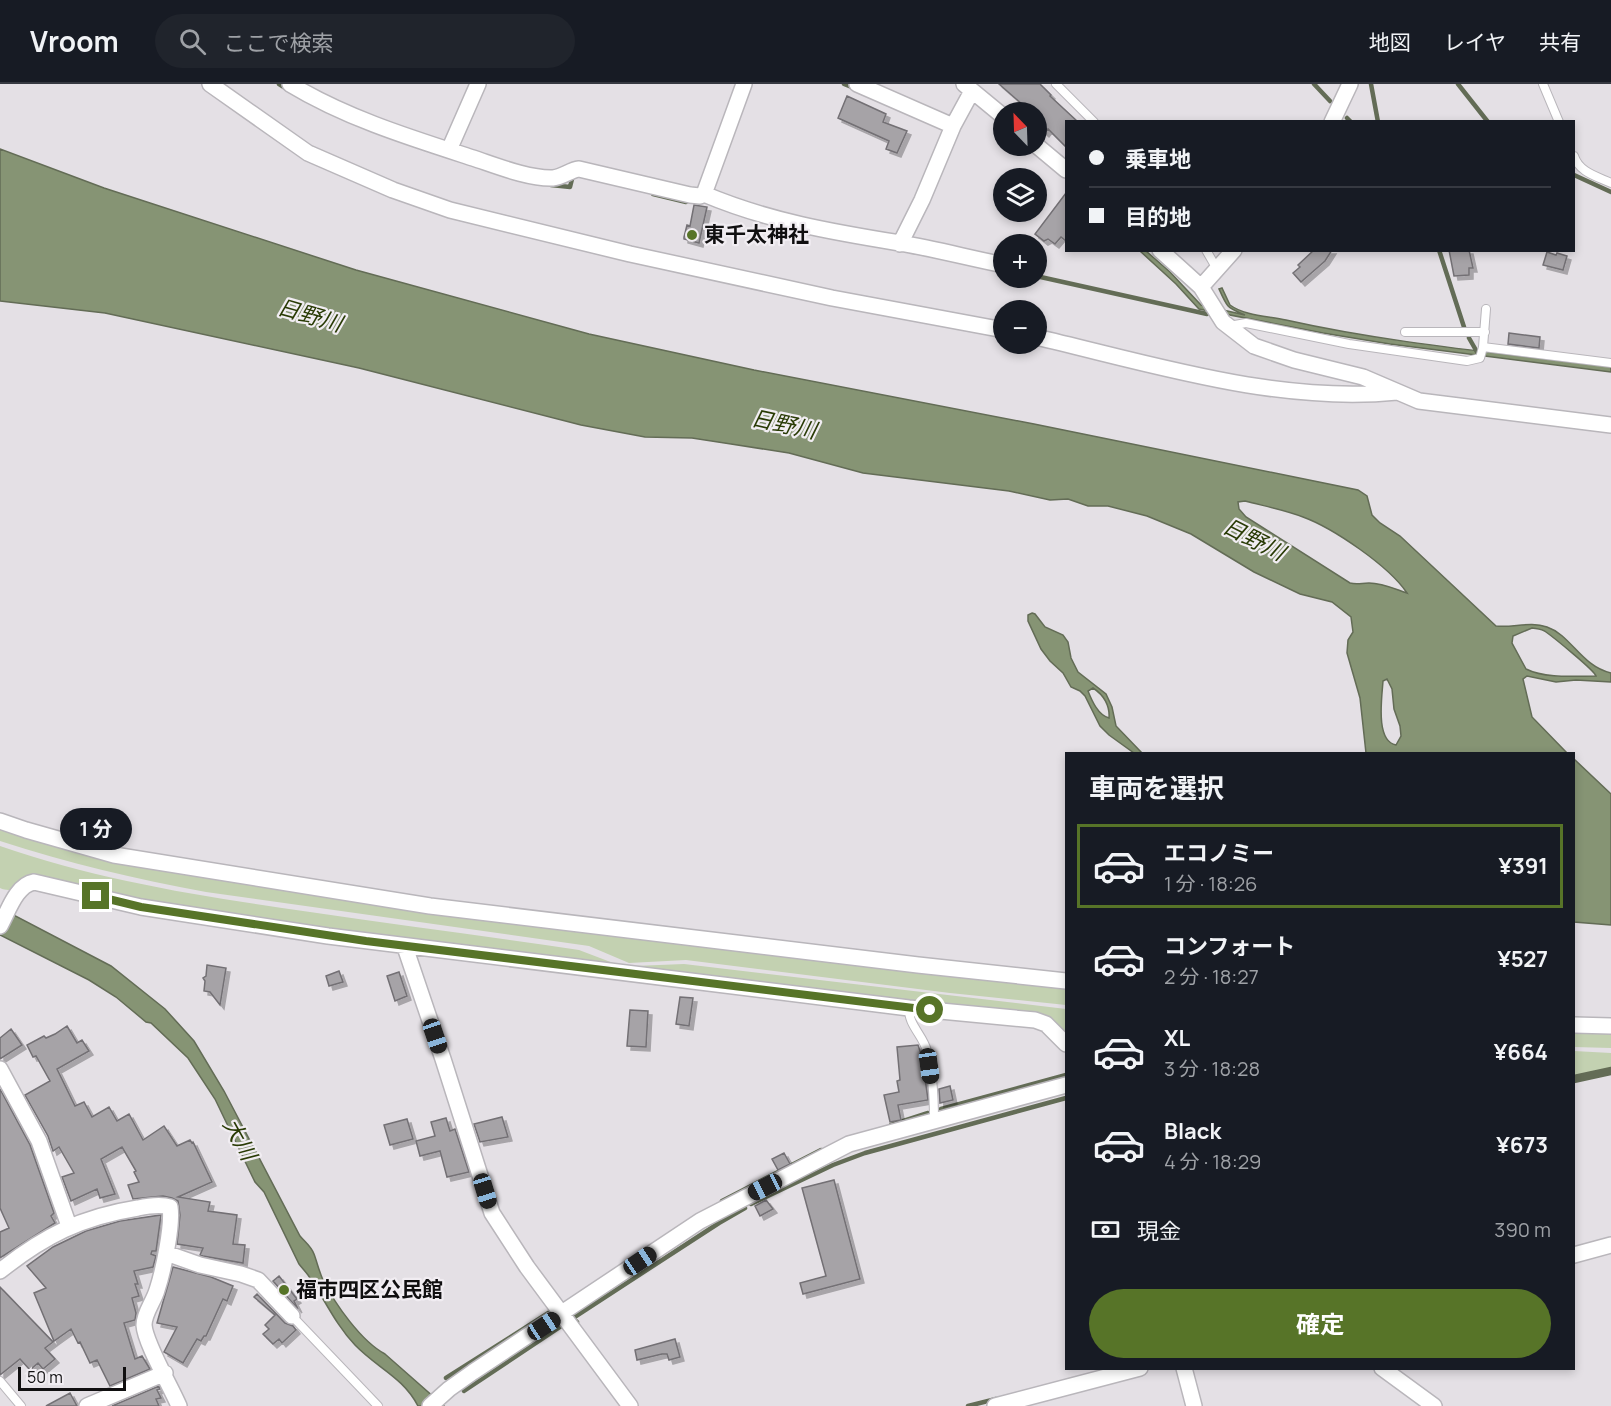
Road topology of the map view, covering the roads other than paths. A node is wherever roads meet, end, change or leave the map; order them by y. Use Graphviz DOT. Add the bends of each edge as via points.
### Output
graph roads {
  1 [pos="210,84"];
  2 [pos="290,84"];
  3 [pos="478,84"];
  4 [pos="744,84"];
  5 [pos="857,84"];
  6 [pos="1056,84"];
  7 [pos="1350,84"];
  8 [pos="1543,84"];
  9 [pos="968,93"];
  10 [pos="993,110"];
  11 [pos="1092,120"];
  12 [pos="1333,120"];
  13 [pos="1558,120"];
  14 [pos="953,126"];
  15 [pos="449,150"];
  16 [pos="1047,155"];
  17 [pos="1575,159"];
  18 [pos="1065,170"];
  19 [pos="1611,183"];
  20 [pos="704,194"];
  21 [pos="900,243"];
  22 [pos="1162,252"];
  23 [pos="1207,252"];
  24 [pos="1232,252"];
  25 [pos="993,263"];
  26 [pos="1217,269"];
  27 [pos="1201,287"];
  28 [pos="1486,309"];
  29 [pos="1219,316"];
  30 [pos="993,328"];
  31 [pos="1405,332"];
  32 [pos="1485,332"];
  33 [pos="1047,340"];
  34 [pos="1483,347"];
  35 [pos="1611,363"];
  36 [pos="1397,392"];
  37 [pos="1611,425"];
  38 [pos="0,821"];
  39 [pos="0,926"];
  40 [pos="405,946"];
  41 [pos="1065,981"];
  42 [pos="909,1008"];
  43 [pos="1575,1025"];
  44 [pos="1611,1026"];
  45 [pos="1065,1043"];
  46 [pos="0,1069"];
  47 [pos="1065,1085"];
  48 [pos="934,1121"];
  49 [pos="69,1226"];
  50 [pos="1611,1245"];
  51 [pos="166,1253"];
  52 [pos="1575,1255"];
  53 [pos="0,1271"];
  54 [pos="561,1315"];
  55 [pos="292,1316"];
  56 [pos="1132,1370"];
  57 [pos="1185,1370"];
  58 [pos="1385,1370"];
  59 [pos="165,1373"];
  60 [pos="0,1381"];
  61 [pos="21,1406"];
  62 [pos="87,1406"];
  63 [pos="180,1406"];
  64 [pos="378,1406"];
  65 [pos="430,1406"];
  66 [pos="630,1406"];
  67 [pos="994,1406"];
  68 [pos="1194,1406"];
  69 [pos="1434,1406"];
  1 -- 30 [label="street" via="308,153 450,210 630,254"];
  2 -- 15 [label="street" via="327,105"];
  3 -- 15 [label="street"];
  4 -- 20 [label="street"];
  5 -- 14 [label="street"];
  6 -- 11 [label="lane"];
  7 -- 12 [label="street"];
  8 -- 13 [label="lane"];
  9 -- 10 [label="street"];
  9 -- 14 [label="street"];
  14 -- 21 [label="street"];
  15 -- 20 [label="street" via="513,171 551,178 579,169 690,195"];
  16 -- 18 [label="street"];
  17 -- 19 [label="lane" via="1582,169"];
  20 -- 21 [label="street" via="735,207 799,224"];
  21 -- 25 [label="street"];
  22 -- 27 [label="street"];
  23 -- 26 [label="lane"];
  24 -- 26 [label="street"];
  26 -- 27 [label="street"];
  27 -- 29 [label="street"];
  28 -- 32 [label="lane"];
  29 -- 34 [label="lane" via="1303,336 1467,361 1479,358"];
  29 -- 36 [label="street" via="1254,346 1363,377"];
  31 -- 32 [label="lane"];
  32 -- 34 [label="lane"];
  33 -- 36 [label="street" via="1227,381 1316,392"];
  34 -- 35 [label="lane"];
  36 -- 37 [label="street" via="1419,401"];
  38 -- 41 [label="street" via="114,855 430,906"];
  39 -- 40 [label="street" via="20,890 34,882 141,907"];
  40 -- 42 [label="street"];
  40 -- 54 [label="street" via="492,1213"];
  42 -- 45 [label="street" via="1035,1020 1046,1024"];
  42 -- 48 [label="lane" via="909,1017 927,1048"];
  43 -- 44 [label="street"];
  46 -- 49 [label="street" via="39,1141"];
  47 -- 48 [label="street"];
  48 -- 54 [label="street" via="849,1144 700,1221"];
  49 -- 51 [label="street" via="123,1210 170,1207"];
  49 -- 53 [label="street"];
  50 -- 52 [label="street"];
  51 -- 55 [label="street" via="258,1281"];
  51 -- 59 [label="street" via="144,1323"];
  54 -- 65 [label="street" via="449,1389"];
  54 -- 66 [label="street"];
  55 -- 64 [label="lane"];
  56 -- 67 [label="street"];
  57 -- 68 [label="street"];
  58 -- 69 [label="street"];
  59 -- 62 [label="street"];
  59 -- 63 [label="street"];
  60 -- 61 [label="lane"];
}
